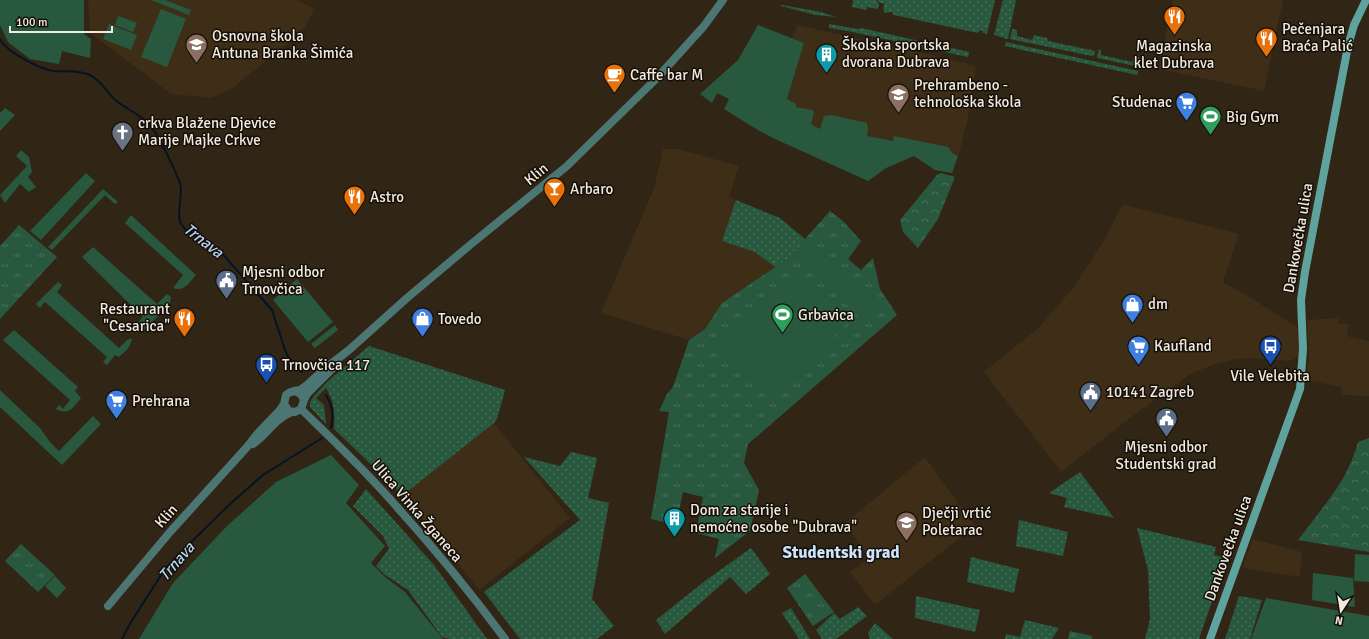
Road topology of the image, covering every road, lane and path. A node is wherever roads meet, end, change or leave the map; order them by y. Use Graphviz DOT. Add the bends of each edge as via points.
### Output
graph roads {
  1 [pos="723,0"];
  2 [pos="1366,0"];
  3 [pos="349,350"];
  4 [pos="294,391"];
  5 [pos="304,400"];
  6 [pos="284,404"];
  7 [pos="301,409"];
  8 [pos="292,412"];
  9 [pos="247,447"];
  10 [pos="108,606"];
  11 [pos="505,639"];
  12 [pos="1210,639"];
  1 -- 3 [label="street, Klin" via="704,26 657,78 567,166 470,245"];
  2 -- 12 [label="main road, Dankovečka ulica" via="1354,25 1348,46 1304,272 1301,300 1304,349 1300,389"];
  3 -- 4 [label="street, Klin" via="305,387"];
  3 -- 5 [label="street, Klin"];
  4 -- 5 [label="street"];
  4 -- 6 [label="street" via="286,395"];
  5 -- 7 [label="street"];
  6 -- 8 [label="street"];
  6 -- 9 [label="street, Klin"];
  7 -- 8 [label="street"];
  7 -- 11 [label="street, Ulica Vinka Žganeca" via="397,506"];
  8 -- 9 [label="street, Klin"];
  9 -- 10 [label="street, Klin" via="170,532"];
}
